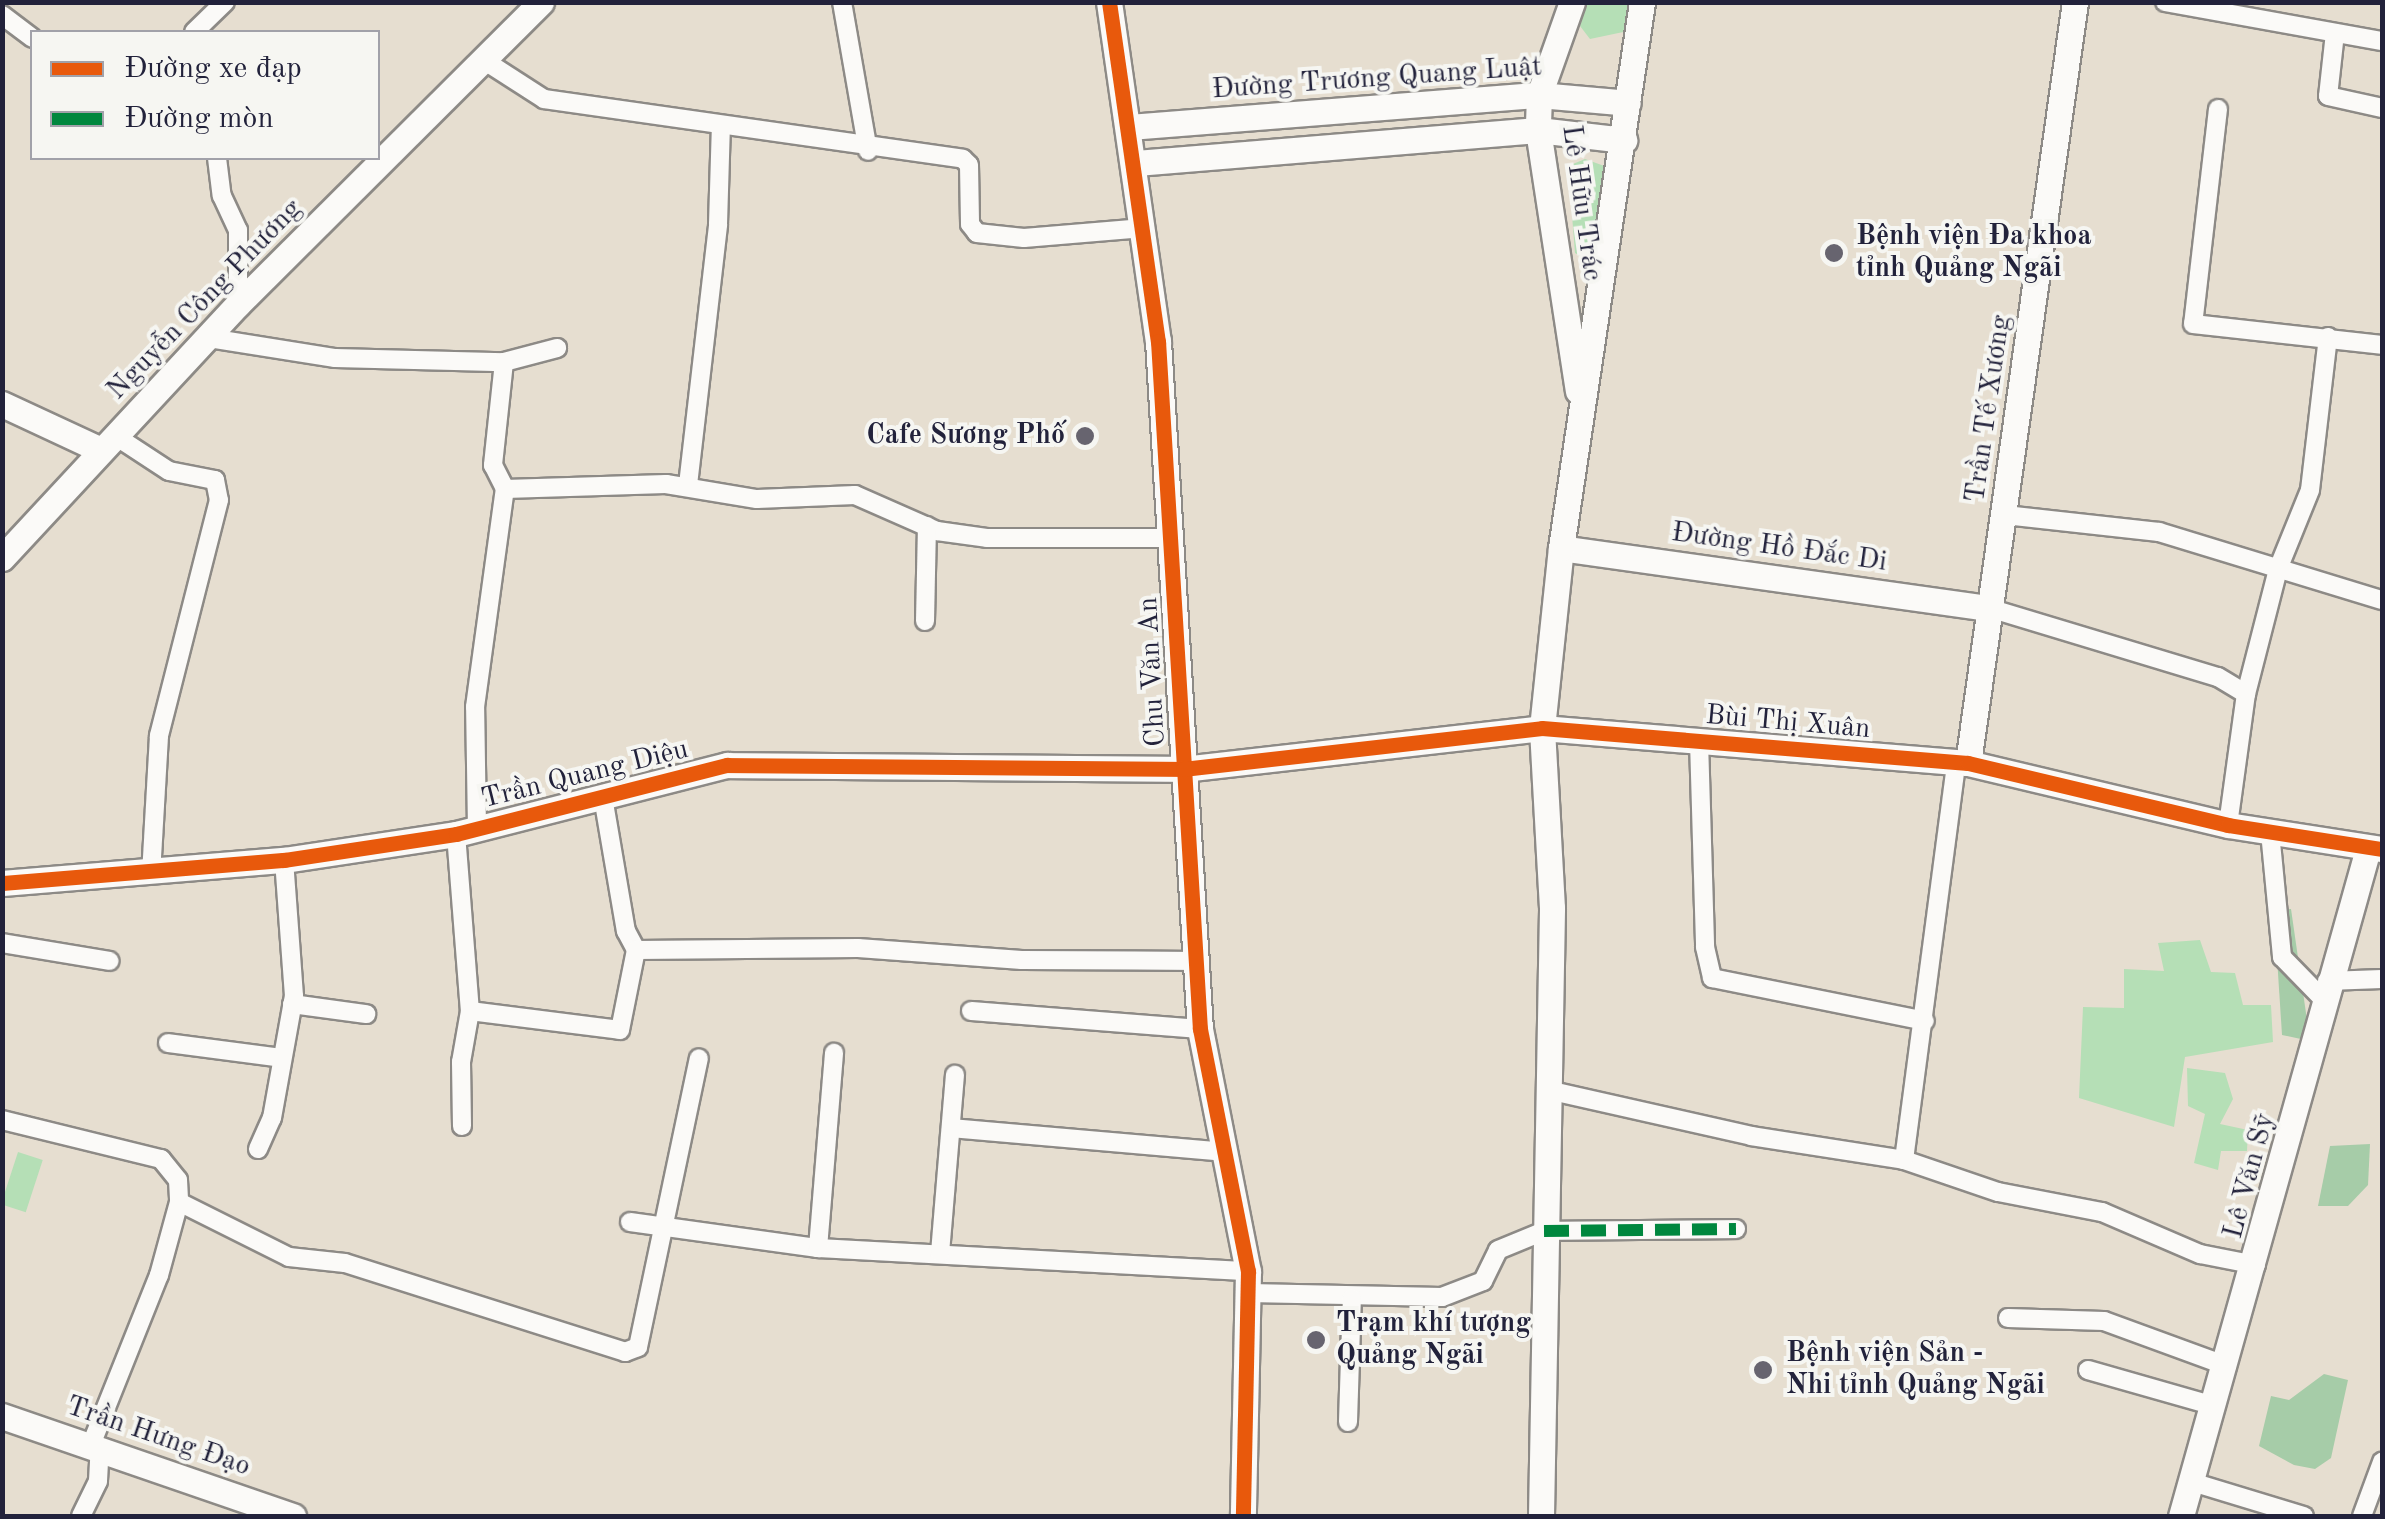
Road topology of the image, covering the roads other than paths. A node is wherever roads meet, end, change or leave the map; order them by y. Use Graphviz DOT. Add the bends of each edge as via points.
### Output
graph roads {
  1 [pos="225,2"];
  2 [pos="542,2"];
  3 [pos="842,2"];
  4 [pos="1110,2"];
  5 [pos="1572,2"];
  6 [pos="1642,2"];
  7 [pos="2075,2"];
  8 [pos="2165,2"];
  9 [pos="2225,8"];
  10 [pos="2,16"];
  11 [pos="196,30"];
  12 [pos="2334,33"];
  13 [pos="30,37"];
  14 [pos="2382,42"];
  15 [pos="484,61"];
  16 [pos="1539,95"];
  17 [pos="1628,102"];
  18 [pos="2382,108"];
  19 [pos="2218,109"];
  20 [pos="722,125"];
  21 [pos="1129,127"];
  22 [pos="1538,130"];
  23 [pos="1624,140"];
  24 [pos="868,151"];
  25 [pos="217,160"];
  26 [pos="1136,163"];
  27 [pos="1144,228"];
  28 [pos="238,304"];
  29 [pos="2328,337"];
  30 [pos="208,338"];
  31 [pos="2382,344"];
  32 [pos="556,348"];
  33 [pos="504,362"];
  34 [pos="2,404"];
  35 [pos="1582,416"];
  36 [pos="108,443"];
  37 [pos="688,484"];
  38 [pos="505,490"];
  39 [pos="2006,515"];
  40 [pos="927,526"];
  41 [pos="1170,538"];
  42 [pos="1561,548"];
  43 [pos="2,558"];
  44 [pos="2278,570"];
  45 [pos="2382,600"];
  46 [pos="1989,608"];
  47 [pos="925,621"];
  48 [pos="2246,694"];
  49 [pos="1542,728"];
  50 [pos="1699,741"];
  51 [pos="1962,763"];
  52 [pos="1184,769"];
  53 [pos="603,796"];
  54 [pos="2228,825"];
  55 [pos="467,831"];
  56 [pos="2270,832"];
  57 [pos="2375,849"];
  58 [pos="284,860"];
  59 [pos="151,874"];
  60 [pos="2,883"];
  61 [pos="2,943"];
  62 [pos="636,950"];
  63 [pos="1198,960"];
  64 [pos="110,961"];
  65 [pos="2382,979"];
  66 [pos="2325,990"];
  67 [pos="292,1004"];
  68 [pos="470,1011"];
  69 [pos="971,1012"];
  70 [pos="366,1014"];
  71 [pos="1924,1021"];
  72 [pos="1200,1030"];
  73 [pos="168,1043"];
  74 [pos="834,1052"];
  75 [pos="282,1058"];
  76 [pos="698,1058"];
  77 [pos="956,1075"];
  78 [pos="1552,1091"];
  79 [pos="2,1120"];
  80 [pos="462,1126"];
  81 [pos="952,1128"];
  82 [pos="258,1149"];
  83 [pos="1224,1152"];
  84 [pos="1904,1160"];
  85 [pos="180,1202"];
  86 [pos="630,1222"];
  87 [pos="662,1228"];
  88 [pos="1736,1230"];
  89 [pos="1544,1231"];
  90 [pos="818,1248"];
  91 [pos="940,1254"];
  92 [pos="2256,1265"];
  93 [pos="1248,1282"];
  94 [pos="1352,1298"];
  95 [pos="2008,1318"];
  96 [pos="2228,1366"];
  97 [pos="2088,1370"];
  98 [pos="2214,1406"];
  99 [pos="2,1416"];
  100 [pos="1348,1422"];
  101 [pos="95,1446"];
  102 [pos="2382,1462"];
  103 [pos="2192,1482"];
  104 [pos="81,1516"];
  105 [pos="293,1516"];
  106 [pos="1243,1516"];
  107 [pos="1541,1516"];
  108 [pos="2181,1516"];
  109 [pos="2304,1516"];
  110 [pos="2362,1516"];
  1 -- 11 [label="street"];
  2 -- 15 [label="street, Nguyễn Công Phương"];
  3 -- 24 [label="street"];
  4 -- 21 [label="street, Chu Văn An"];
  5 -- 16 [label="street, Lê Hữu Trác"];
  6 -- 17 [label="street, Lê Hữu Trác"];
  7 -- 39 [label="street, Trần Tế Xương"];
  8 -- 9 [label="street"];
  9 -- 12 [label="street"];
  10 -- 13 [label="street"];
  12 -- 14 [label="street"];
  12 -- 18 [label="street" via="2328,96"];
  15 -- 20 [label="street" via="544,99"];
  15 -- 28 [label="street, Nguyễn Công Phương"];
  16 -- 17 [label="street, Đường Trương Quang Luật"];
  16 -- 21 [label="street, Đường Trương Quang Luật"];
  16 -- 22 [label="street, Lê Hữu Trác"];
  17 -- 23 [label="street, Lê Hữu Trác"];
  19 -- 29 [label="street" via="2192,324"];
  20 -- 24 [label="street"];
  20 -- 37 [label="street" via="718,224"];
  21 -- 26 [label="street, Chu Văn An"];
  22 -- 23 [label="street"];
  22 -- 26 [label="street"];
  22 -- 35 [label="street, Lê Hữu Trác"];
  23 -- 35 [label="street, Lê Hữu Trác"];
  24 -- 27 [label="street" via="969,165 970,224 976,233 1024,238"];
  25 -- 28 [label="street" via="222,196 238,230"];
  26 -- 27 [label="street, Chu Văn An"];
  27 -- 41 [label="street, Chu Văn An"];
  28 -- 30 [label="street, Nguyễn Công Phương"];
  29 -- 31 [label="street"];
  29 -- 44 [label="street" via="2310,490"];
  30 -- 33 [label="street" via="335,358"];
  30 -- 36 [label="street, Nguyễn Công Phương"];
  32 -- 33 [label="street"];
  33 -- 38 [label="street" via="493,465"];
  34 -- 36 [label="street"];
  35 -- 42 [label="street, Lê Hữu Trác"];
  36 -- 43 [label="street, Nguyễn Công Phương"];
  36 -- 59 [label="street" via="169,471 215,480 219,500 159,736"];
  37 -- 38 [label="street"];
  37 -- 40 [label="street" via="757,500 856,495"];
  38 -- 55 [label="street"];
  39 -- 44 [label="street" via="2159,532"];
  39 -- 46 [label="street, Trần Tế Xương"];
  40 -- 41 [label="street" via="987,538"];
  40 -- 47 [label="street"];
  41 -- 52 [label="street, Chu Văn An"];
  42 -- 46 [label="street, Đường Hồ Đắc Di"];
  42 -- 49 [label="street, Lê Hữu Trác"];
  44 -- 45 [label="street"];
  44 -- 48 [label="street"];
  46 -- 48 [label="street" via="2218,677"];
  46 -- 51 [label="street, Trần Tế Xương"];
  48 -- 54 [label="street"];
  49 -- 50 [label="street, Bùi Thị Xuân"];
  49 -- 52 [label="street, Bùi Thị Xuân"];
  49 -- 78 [label="street, Lê Hữu Trác" via="1552,908"];
  50 -- 51 [label="street, Bùi Thị Xuân"];
  50 -- 71 [label="street" via="1705,947 1712,978"];
  51 -- 54 [label="street, Bùi Thị Xuân"];
  51 -- 71 [label="street"];
  52 -- 53 [label="street, Trần Quang Diệu" via="727,765"];
  52 -- 63 [label="street, Chu Văn An"];
  53 -- 55 [label="street, Trần Quang Diệu"];
  53 -- 62 [label="street" via="626,931"];
  54 -- 56 [label="street, Bùi Thị Xuân"];
  55 -- 58 [label="street, Trần Quang Diệu"];
  55 -- 68 [label="street"];
  56 -- 57 [label="street, Bùi Thị Xuân"];
  56 -- 66 [label="street" via="2282,957"];
  57 -- 66 [label="street, Lê Văn Sỹ"];
  58 -- 59 [label="street, Trần Quang Diệu"];
  58 -- 67 [label="street"];
  59 -- 60 [label="street, Trần Quang Diệu"];
  61 -- 64 [label="street"];
  62 -- 63 [label="street" via="858,948 1022,960"];
  62 -- 68 [label="street" via="620,1030"];
  63 -- 72 [label="street, Chu Văn An"];
  65 -- 66 [label="street"];
  66 -- 92 [label="street, Lê Văn Sỹ"];
  67 -- 70 [label="street"];
  67 -- 75 [label="street"];
  68 -- 80 [label="street" via="461,1062"];
  69 -- 72 [label="street"];
  71 -- 84 [label="street"];
  72 -- 83 [label="street, Chu Văn An"];
  73 -- 75 [label="street"];
  74 -- 90 [label="street"];
  75 -- 82 [label="street" via="272,1118"];
  76 -- 87 [label="street"];
  77 -- 81 [label="street"];
  78 -- 84 [label="street" via="1751,1136"];
  78 -- 89 [label="street, Lê Hữu Trác"];
  79 -- 85 [label="street" via="161,1159 178,1180"];
  81 -- 83 [label="street"];
  81 -- 91 [label="street"];
  83 -- 93 [label="street, Chu Văn An"];
  84 -- 92 [label="street" via="1998,1192 2102,1212 2200,1254"];
  85 -- 87 [label="street" via="289,1257 345,1263 625,1352 638,1347"];
  85 -- 101 [label="street"];
  86 -- 87 [label="street"];
  87 -- 90 [label="street"];
  88 -- 89 [label="street"];
  89 -- 94 [label="street" via="1498,1250 1483,1280 1463,1294"];
  89 -- 107 [label="street, Lê Hữu Trác"];
  90 -- 91 [label="street"];
  91 -- 93 [label="street"];
  92 -- 96 [label="street, Lê Văn Sỹ"];
  93 -- 94 [label="street"];
  93 -- 106 [label="street, Chu Văn An"];
  94 -- 100 [label="street"];
  95 -- 96 [label="street" via="2104,1322"];
  96 -- 98 [label="street, Lê Văn Sỹ"];
  97 -- 98 [label="street"];
  98 -- 103 [label="street, Lê Văn Sỹ"];
  99 -- 101 [label="street, Trần Hưng Đạo"];
  101 -- 104 [label="street" via="98,1481"];
  101 -- 105 [label="street, Trần Hưng Đạo"];
  102 -- 110 [label="street"];
  103 -- 108 [label="street, Lê Văn Sỹ"];
  103 -- 109 [label="street"];
}
